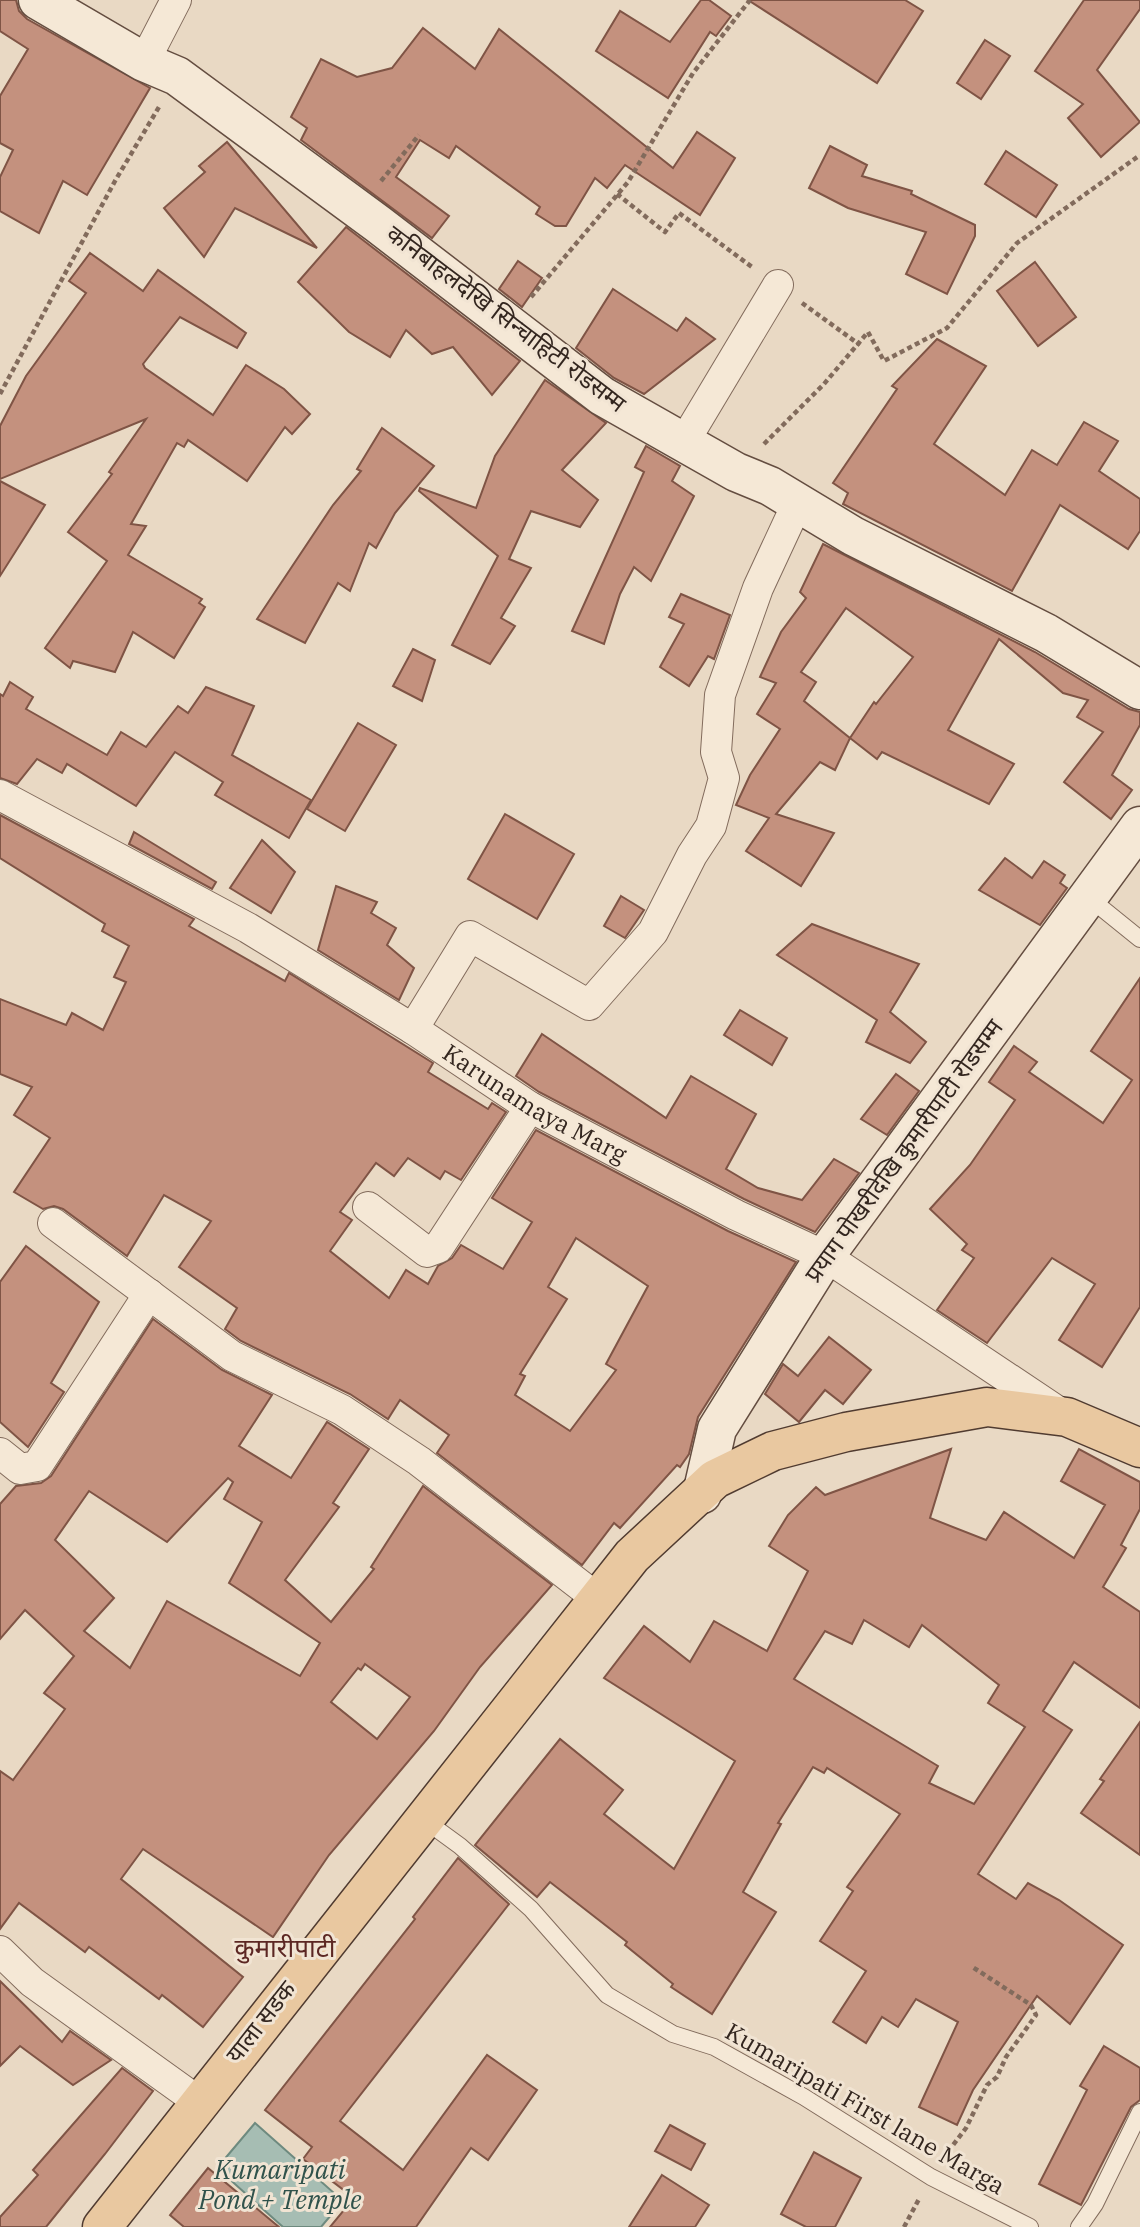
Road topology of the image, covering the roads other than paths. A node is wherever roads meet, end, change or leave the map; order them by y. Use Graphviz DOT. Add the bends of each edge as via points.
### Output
graph roads {
  1 [pos="38,0"];
  2 [pos="176,0"];
  3 [pos="161,69"];
  4 [pos="778,285"];
  5 [pos="684,442"];
  6 [pos="797,504"];
  7 [pos="1140,690"];
  8 [pos="0,795"];
  9 [pos="1140,826"];
  10 [pos="1088,897"];
  11 [pos="1140,939"];
  12 [pos="413,1030"];
  13 [pos="530,1107"];
  14 [pos="368,1207"];
  15 [pos="53,1223"];
  16 [pos="825,1256"];
  17 [pos="149,1294"];
  18 [pos="1067,1418"];
  19 [pos="1140,1448"];
  20 [pos="0,1452"];
  21 [pos="702,1494"];
  22 [pos="598,1599"];
  23 [pos="423,1819"];
  24 [pos="0,1951"];
  25 [pos="199,2102"];
  26 [pos="1140,2112"];
  27 [pos="102,2227"];
  28 [pos="1030,2227"];
  29 [pos="1079,2227"];
  1 -- 3 [label="street, कनिबाहलदेखि सिन्चाहिटी रोडसम्म"];
  2 -- 3 [label="street"];
  3 -- 5 [label="street, कनिबाहलदेखि सिन्चाहिटी रोडसम्म" via="358,209 602,396"];
  4 -- 5 [label="street"];
  5 -- 6 [label="street, कनिबाहलदेखि सिन्चाहिटी रोडसम्म"];
  6 -- 7 [label="street, कनिबाहलदेखि सिन्चाहिटी रोडसम्म" via="1046,633"];
  6 -- 12 [label="street" via="758,588 720,695 716,752 724,778 711,826 653,932 589,1005 470,936"];
  8 -- 12 [label="street, Karunamaya Marg" via="248,928"];
  9 -- 10 [label="street, प्रयाग पोखरीदेखि कुमारीपाटी रोडसम्म"];
  10 -- 11 [label="lane"];
  10 -- 16 [label="street, प्रयाग पोखरीदेखि कुमारीपाटी रोडसम्म"];
  12 -- 13 [label="street, Karunamaya Marg"];
  13 -- 14 [label="street" via="438,1248 427,1252"];
  13 -- 16 [label="street, Karunamaya Marg" via="736,1215"];
  15 -- 17 [label="street"];
  16 -- 18 [label="street, Karunamaya Marg"];
  16 -- 21 [label="street, प्रयाग पोखरीदेखि कुमारीपाटी रोडसम्म" via="717,1429"];
  17 -- 20 [label="street" via="37,1466 20,1469"];
  17 -- 22 [label="street" via="232,1356 342,1410 419,1461"];
  18 -- 19 [label="main road, याला सडक"];
  18 -- 21 [label="main road, याला सडक" via="987,1407 846,1432 773,1451 715,1479"];
  21 -- 22 [label="main road, याला सडक" via="632,1556"];
  22 -- 23 [label="main road, याला सडक"];
  23 -- 25 [label="main road, याला सडक"];
  23 -- 28 [label="lane, Kumaripati First lane Marga" via="531,1909 607,1995 673,2034 714,2048 804,2097 931,2177"];
  24 -- 25 [label="street" via="32,1982"];
  25 -- 27 [label="main road, याला सडक"];
  26 -- 29 [label="lane"];
}
